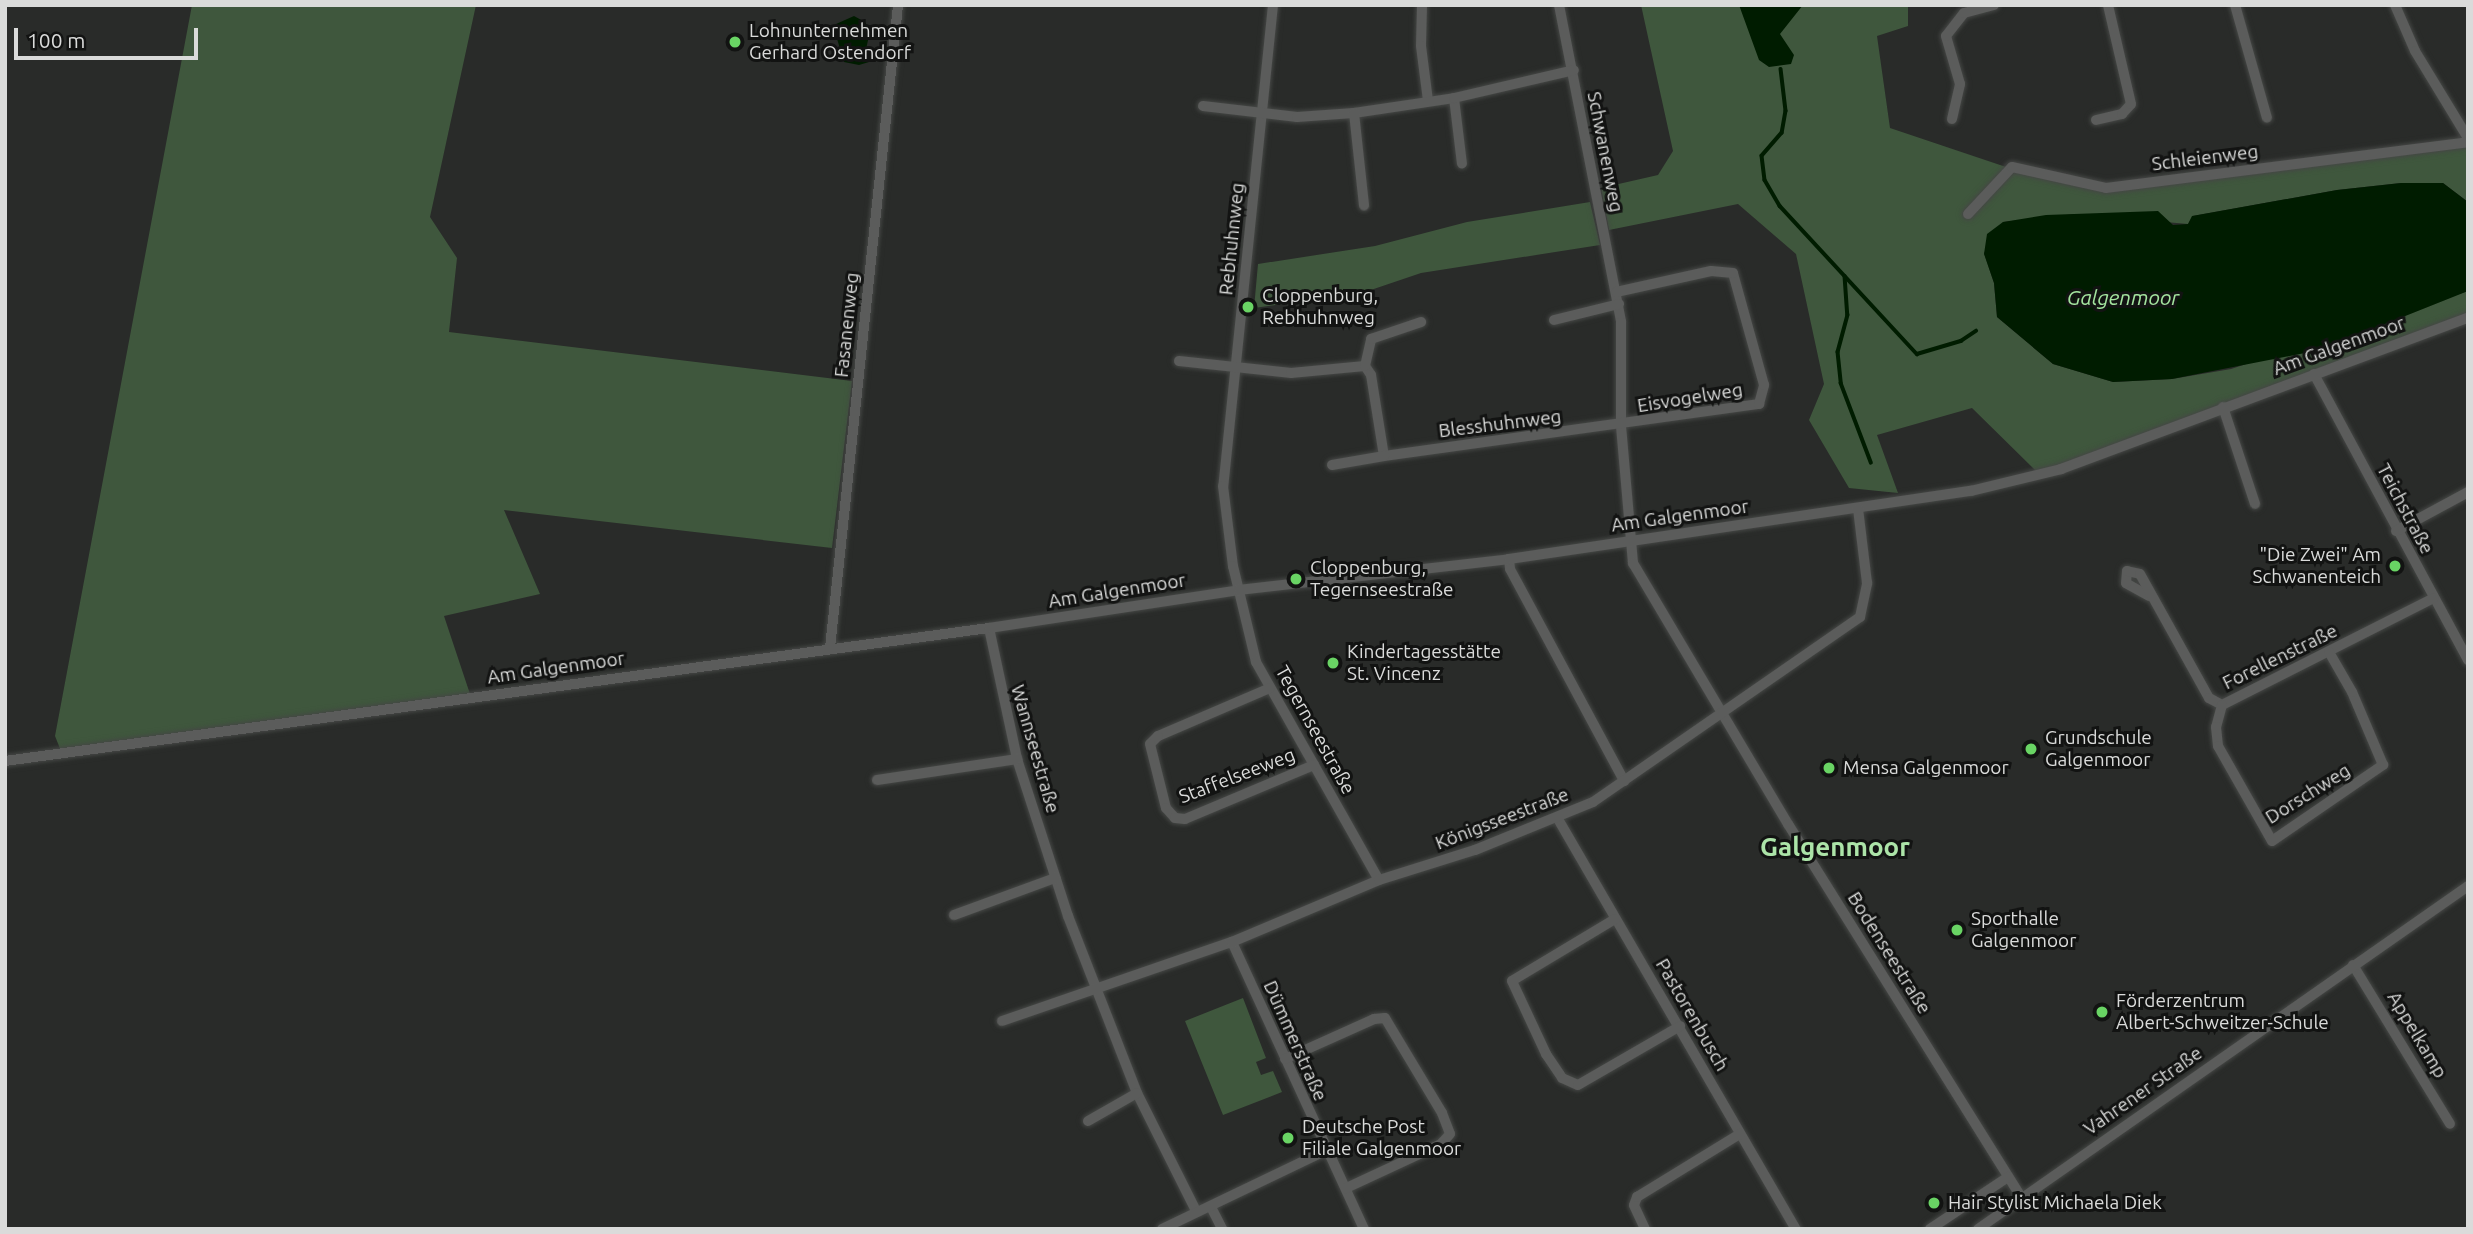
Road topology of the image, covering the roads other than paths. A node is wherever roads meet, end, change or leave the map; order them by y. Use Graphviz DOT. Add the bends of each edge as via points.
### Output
graph roads {
  1 [pos="898,5"];
  2 [pos="1273,5"];
  3 [pos="1422,5"];
  4 [pos="1559,5"];
  5 [pos="1994,5"];
  6 [pos="2108,5"];
  7 [pos="2235,5"];
  8 [pos="2395,5"];
  9 [pos="1574,70"];
  10 [pos="1454,98"];
  11 [pos="1428,101"];
  12 [pos="1203,106"];
  13 [pos="1261,113"];
  14 [pos="1354,113"];
  15 [pos="2267,118"];
  16 [pos="1952,119"];
  17 [pos="2096,120"];
  18 [pos="2468,140"];
  19 [pos="1462,164"];
  20 [pos="1364,205"];
  21 [pos="1968,214"];
  22 [pos="1616,292"];
  23 [pos="1619,304"];
  24 [pos="2468,318"];
  25 [pos="1554,320"];
  26 [pos="1421,322"];
  27 [pos="1178,361"];
  28 [pos="1365,366"];
  29 [pos="1235,367"];
  30 [pos="2314,374"];
  31 [pos="2223,407"];
  32 [pos="1621,426"];
  33 [pos="1384,456"];
  34 [pos="1332,465"];
  35 [pos="2468,492"];
  36 [pos="2255,503"];
  37 [pos="1858,509"];
  38 [pos="2396,531"];
  39 [pos="1630,541"];
  40 [pos="1508,559"];
  41 [pos="1239,590"];
  42 [pos="2149,596"];
  43 [pos="2434,598"];
  44 [pos="989,628"];
  45 [pos="831,648"];
  46 [pos="2329,653"];
  47 [pos="2468,660"];
  48 [pos="1270,688"];
  49 [pos="2222,705"];
  50 [pos="1724,713"];
  51 [pos="1017,759"];
  52 [pos="5,761"];
  53 [pos="1314,765"];
  54 [pos="877,780"];
  55 [pos="1624,781"];
  56 [pos="1558,819"];
  57 [pos="1055,878"];
  58 [pos="1379,880"];
  59 [pos="2468,886"];
  60 [pos="954,915"];
  61 [pos="1615,919"];
  62 [pos="1232,942"];
  63 [pos="2353,965"];
  64 [pos="1095,992"];
  65 [pos="1002,1021"];
  66 [pos="1680,1026"];
  67 [pos="1285,1059"];
  68 [pos="1137,1093"];
  69 [pos="1088,1121"];
  70 [pos="2451,1124"];
  71 [pos="1740,1134"];
  72 [pos="1325,1151"];
  73 [pos="2008,1177"];
  74 [pos="1346,1188"];
  75 [pos="2022,1198"];
  76 [pos="1212,1207"];
  77 [pos="1196,1211"];
  78 [pos="1162,1229"];
  79 [pos="1222,1229"];
  80 [pos="1364,1229"];
  81 [pos="1646,1229"];
  82 [pos="1797,1229"];
  83 [pos="1930,1229"];
  84 [pos="1978,1229"];
  1 -- 45 [label="street, Fasanenweg"];
  2 -- 13 [label="street, Rebhuhnweg"];
  3 -- 11 [label="street" via="1421,46"];
  4 -- 9 [label="street, Schwanenweg"];
  5 -- 16 [label="street" via="1964,13 1946,36 1960,84"];
  6 -- 17 [label="street" via="2131,104 2122,114"];
  7 -- 15 [label="street"];
  8 -- 18 [label="street" via="2415,51"];
  9 -- 10 [label="street"];
  9 -- 22 [label="street, Schwanenweg"];
  10 -- 11 [label="street"];
  10 -- 19 [label="street"];
  11 -- 14 [label="street"];
  12 -- 13 [label="street"];
  13 -- 14 [label="street" via="1297,117"];
  13 -- 29 [label="street, Rebhuhnweg"];
  14 -- 20 [label="street"];
  18 -- 21 [label="street, Schleienweg" via="2106,188 2012,167"];
  22 -- 23 [label="street, Schwanenweg"];
  22 -- 32 [label="street, Eisvogelweg" via="1711,271 1733,273 1764,385 1759,404 1747,409"];
  23 -- 25 [label="street"];
  23 -- 32 [label="street, Schwanenweg"];
  24 -- 30 [label="street, Am Galgenmoor"];
  26 -- 28 [label="street" via="1371,340"];
  27 -- 29 [label="street"];
  28 -- 29 [label="street" via="1291,373"];
  28 -- 33 [label="street" via="1371,375"];
  29 -- 41 [label="street, Rebhuhnweg" via="1223,486"];
  30 -- 31 [label="street, Am Galgenmoor"];
  30 -- 38 [label="street, Teichstraße"];
  31 -- 36 [label="street"];
  31 -- 37 [label="street, Am Galgenmoor" via="2039,477"];
  32 -- 33 [label="street, Blesshuhnweg"];
  32 -- 39 [label="street, Schwanenweg"];
  33 -- 34 [label="street, Blesshuhnweg"];
  35 -- 38 [label="street"];
  37 -- 39 [label="street, Am Galgenmoor"];
  37 -- 50 [label="street, Königsseestraße" via="1867,583 1860,617"];
  38 -- 43 [label="street, Teichstraße"];
  39 -- 40 [label="street, Am Galgenmoor"];
  39 -- 50 [label="street, Bodenseestraße" via="1633,563"];
  40 -- 41 [label="street, Am Galgenmoor"];
  40 -- 55 [label="street"];
  41 -- 44 [label="street, Am Galgenmoor"];
  41 -- 48 [label="street, Tegernseestraße" via="1250,644"];
  42 -- 49 [label="street, Forellenstraße" via="2209,698"];
  43 -- 46 [label="street, Forellenstraße"];
  43 -- 47 [label="street, Teichstraße"];
  44 -- 45 [label="street, Am Galgenmoor"];
  44 -- 51 [label="street, Wannseestraße" via="1000,697"];
  45 -- 52 [label="street, Am Galgenmoor"];
  46 -- 49 [label="street, Forellenstraße"];
  46 -- 49 [label="street, Dorschweg" via="2352,692 2383,765 2272,841 2218,746 2216,727"];
  48 -- 53 [label="street, Tegernseestraße"];
  48 -- 53 [label="street, Staffelseeweg" via="1158,736 1150,744 1166,808 1175,818 1185,819"];
  50 -- 55 [label="street, Königsseestraße"];
  50 -- 73 [label="street, Bodenseestraße"];
  51 -- 54 [label="street"];
  51 -- 57 [label="street, Wannseestraße"];
  53 -- 58 [label="street, Tegernseestraße"];
  55 -- 56 [label="street, Königsseestraße"];
  56 -- 58 [label="street, Königsseestraße"];
  56 -- 61 [label="street, Pastorenbusch"];
  57 -- 60 [label="street"];
  57 -- 64 [label="street, Wannseestraße"];
  58 -- 62 [label="street, Königsseestraße"];
  59 -- 63 [label="street, Vahrener Straße"];
  61 -- 66 [label="street, Pastorenbusch"];
  61 -- 66 [label="street" via="1512,981 1546,1054 1562,1079 1578,1085"];
  62 -- 64 [label="street, Königsseestraße"];
  62 -- 67 [label="street, Dümmerstraße"];
  63 -- 70 [label="street, Appelkamp"];
  63 -- 75 [label="street, Vahrener Straße"];
  64 -- 65 [label="street, Königsseestraße"];
  64 -- 68 [label="street, Wannseestraße"];
  66 -- 71 [label="street, Pastorenbusch"];
  67 -- 72 [label="street, Dümmerstraße"];
  67 -- 74 [label="street" via="1385,1018 1442,1113 1450,1134 1441,1144"];
  68 -- 69 [label="street"];
  68 -- 77 [label="street, Wannseestraße"];
  71 -- 81 [label="street" via="1637,1197 1634,1205"];
  71 -- 82 [label="street, Pastorenbusch"];
  72 -- 74 [label="street, Dümmerstraße"];
  72 -- 76 [label="street"];
  73 -- 75 [label="street, Bodenseestraße"];
  73 -- 83 [label="street"];
  74 -- 80 [label="street, Dümmerstraße"];
  75 -- 84 [label="street, Vahrener Straße"];
  76 -- 77 [label="street"];
  76 -- 79 [label="street"];
  77 -- 78 [label="street"];
}
